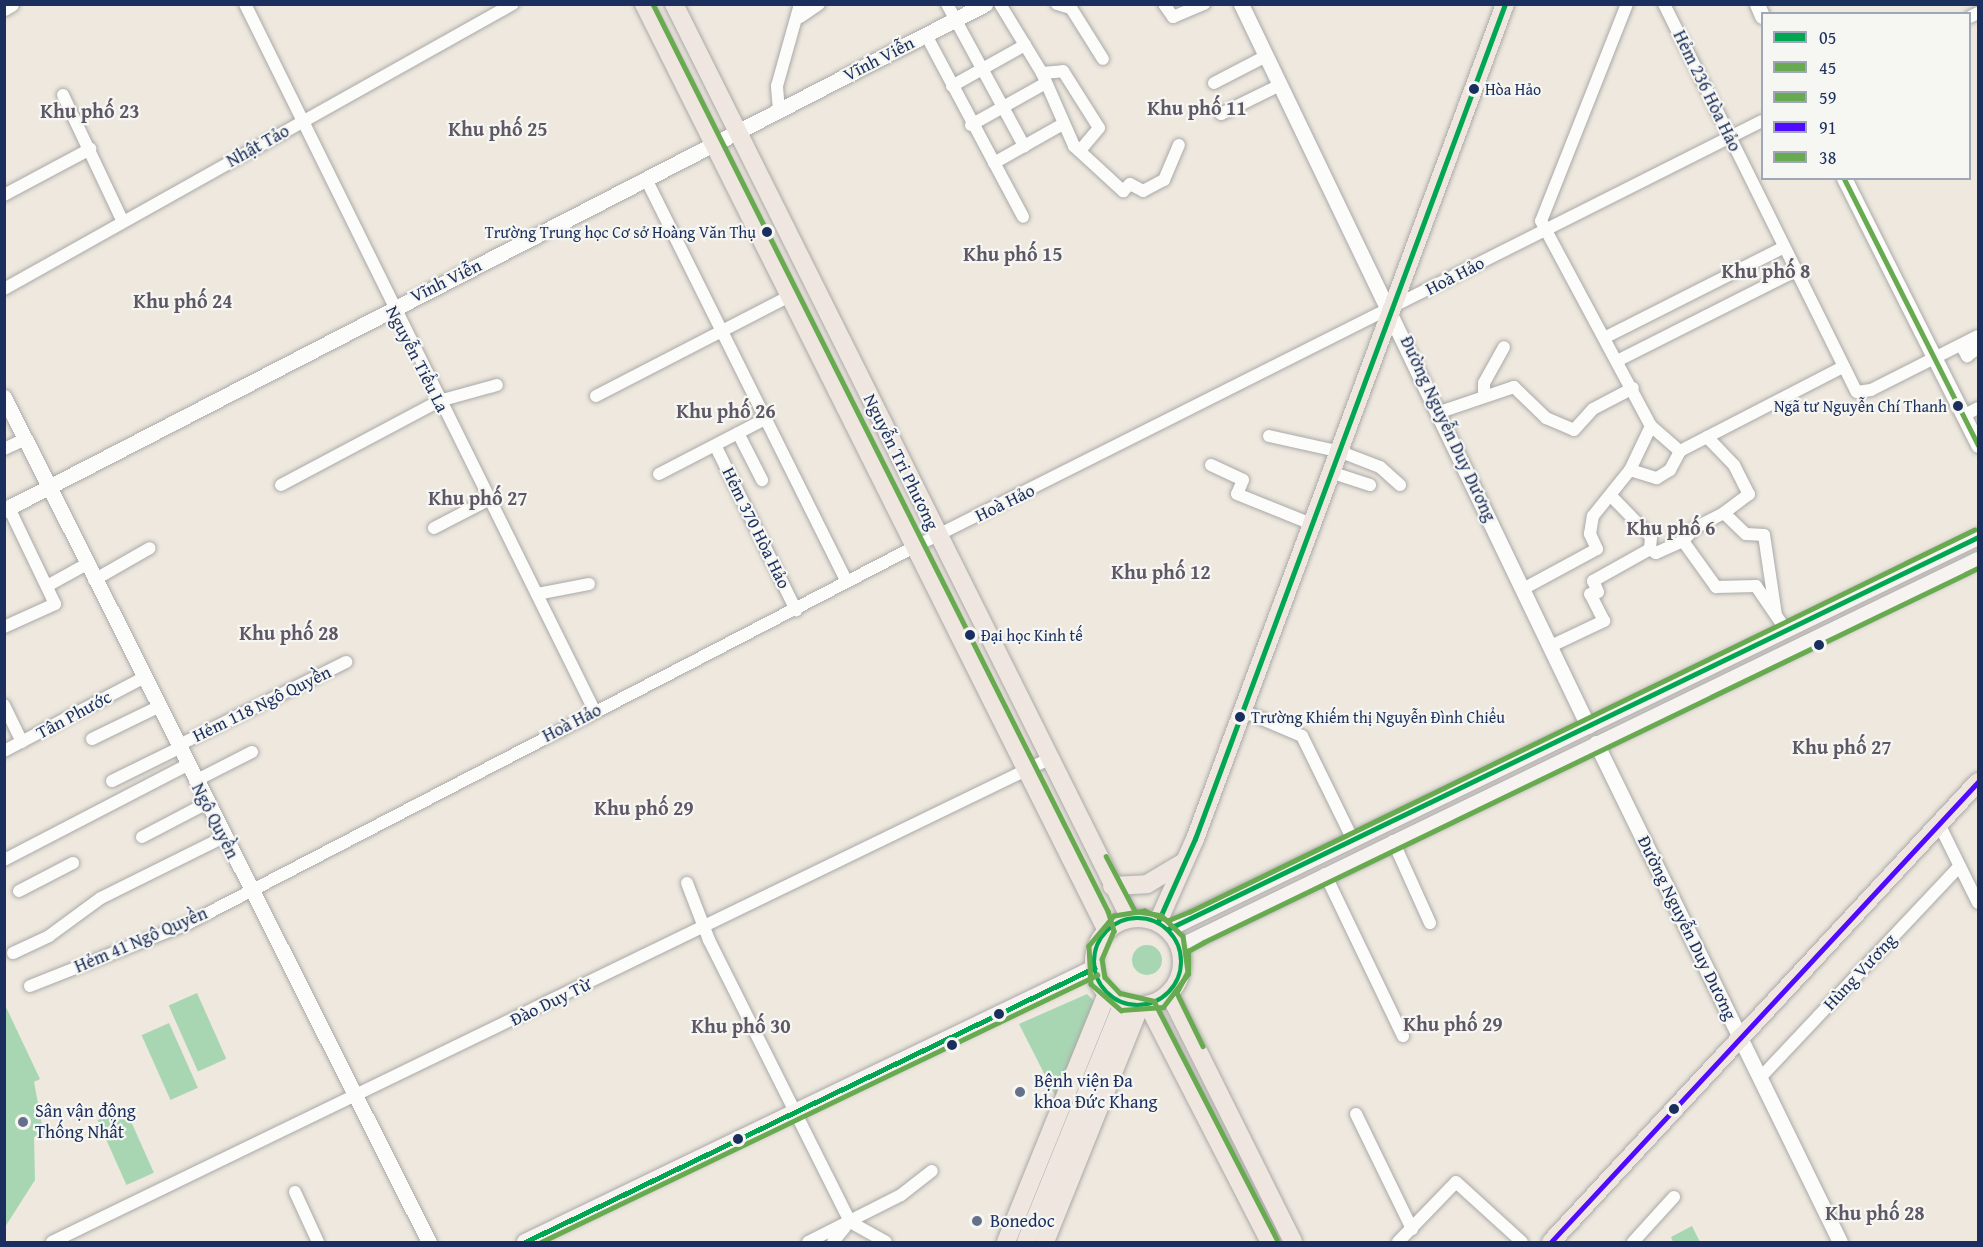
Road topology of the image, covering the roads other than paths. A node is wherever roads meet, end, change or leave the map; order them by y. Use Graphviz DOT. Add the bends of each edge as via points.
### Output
graph roads {
  1 [pos="11,4"];
  2 [pos="245,4"];
  3 [pos="513,4"];
  4 [pos="644,4"];
  5 [pos="674,4"];
  6 [pos="819,4"];
  7 [pos="947,4"];
  8 [pos="985,4"];
  9 [pos="1000,4"];
  10 [pos="1057,4"];
  11 [pos="1164,4"];
  12 [pos="1204,4"];
  13 [pos="1240,4"];
  14 [pos="1505,4"];
  15 [pos="1627,4"];
  16 [pos="1664,4"];
  17 [pos="4,8"];
  18 [pos="800,11"];
  19 [pos="957,19"];
  20 [pos="926,35"];
  21 [pos="1025,45"];
  22 [pos="1266,56"];
  23 [pos="1103,59"];
  24 [pos="984,69"];
  25 [pos="1043,78"];
  26 [pos="1214,84"];
  27 [pos="1280,85"];
  28 [pos="952,86"];
  29 [pos="63,95"];
  30 [pos="1004,107"];
  31 [pos="779,110"];
  32 [pos="1221,114"];
  33 [pos="1761,122"];
  34 [pos="300,123"];
  35 [pos="1064,124"];
  36 [pos="971,125"];
  37 [pos="737,131"];
  38 [pos="1730,137"];
  39 [pos="714,144"];
  40 [pos="1179,145"];
  41 [pos="1024,146"];
  42 [pos="90,149"];
  43 [pos="1080,151"];
  44 [pos="994,163"];
  45 [pos="646,179"];
  46 [pos="1845,180"];
  47 [pos="4,195"];
  48 [pos="1023,217"];
  49 [pos="123,222"];
  50 [pos="1546,230"];
  51 [pos="1784,247"];
  52 [pos="1796,271"];
  53 [pos="813,284"];
  54 [pos="4,289"];
  55 [pos="790,296"];
  56 [pos="1390,308"];
  57 [pos="391,309"];
  58 [pos="721,331"];
  59 [pos="1978,336"];
  60 [pos="1606,337"];
  61 [pos="1960,345"];
  62 [pos="1504,347"];
  63 [pos="1978,348"];
  64 [pos="1934,359"];
  65 [pos="1617,361"];
  66 [pos="1842,368"];
  67 [pos="497,385"];
  68 [pos="1633,388"];
  69 [pos="1484,394"];
  70 [pos="596,396"];
  71 [pos="4,397"];
  72 [pos="439,401"];
  73 [pos="1978,408"];
  74 [pos="1440,412"];
  75 [pos="1963,416"];
  76 [pos="765,419"];
  77 [pos="1651,426"];
  78 [pos="738,433"];
  79 [pos="1269,436"];
  80 [pos="1707,437"];
  81 [pos="25,439"];
  82 [pos="1978,445"];
  83 [pos="716,447"];
  84 [pos="4,449"];
  85 [pos="1341,452"];
  86 [pos="1680,452"];
  87 [pos="1211,465"];
  88 [pos="1630,470"];
  89 [pos="1333,473"];
  90 [pos="659,474"];
  91 [pos="762,480"];
  92 [pos="281,485"];
  93 [pos="1370,485"];
  94 [pos="1400,485"];
  95 [pos="49,487"];
  96 [pos="1612,497"];
  97 [pos="488,500"];
  98 [pos="7,509"];
  99 [pos="1725,513"];
  100 [pos="1314,525"];
  101 [pos="434,528"];
  102 [pos="938,536"];
  103 [pos="1978,537"];
  104 [pos="1683,542"];
  105 [pos="916,546"];
  106 [pos="150,548"];
  107 [pos="1650,549"];
  108 [pos="1978,560"];
  109 [pos="87,564"];
  110 [pos="94,580"];
  111 [pos="846,582"];
  112 [pos="589,584"];
  113 [pos="46,586"];
  114 [pos="1523,589"];
  115 [pos="537,594"];
  116 [pos="796,610"];
  117 [pos="1776,615"];
  118 [pos="4,627"];
  119 [pos="1786,630"];
  120 [pos="1551,646"];
  121 [pos="346,662"];
  122 [pos="143,678"];
  123 [pos="4,705"];
  124 [pos="158,707"];
  125 [pos="1243,711"];
  126 [pos="595,712"];
  127 [pos="1588,726"];
  128 [pos="92,739"];
  129 [pos="22,742"];
  130 [pos="1596,743"];
  131 [pos="178,747"];
  132 [pos="4,752"];
  133 [pos="252,752"];
  134 [pos="1049,759"];
  135 [pos="187,765"];
  136 [pos="1029,769"];
  137 [pos="112,781"];
  138 [pos="195,781"];
  139 [pos="1978,782"];
  140 [pos="207,803"];
  141 [pos="1939,824"];
  142 [pos="142,837"];
  143 [pos="224,837"];
  144 [pos="1353,840"];
  145 [pos="1393,841"];
  146 [pos="4,860"];
  147 [pos="1184,862"];
  148 [pos="72,863"];
  149 [pos="1960,866"];
  150 [pos="1325,874"];
  151 [pos="687,883"];
  152 [pos="1112,886"];
  153 [pos="250,888"];
  154 [pos="19,891"];
  155 [pos="1978,903"];
  156 [pos="1130,918"];
  157 [pos="1430,923"];
  158 [pos="1163,925"];
  159 [pos="704,927"];
  160 [pos="1107,931"];
  161 [pos="1180,947"];
  162 [pos="13,953"];
  163 [pos="1094,968"];
  164 [pos="30,986"];
  165 [pos="1107,993"];
  166 [pos="1169,993"];
  167 [pos="1137,1004"];
  168 [pos="1403,1036"];
  169 [pos="1740,1037"];
  170 [pos="1760,1078"];
  171 [pos="356,1097"];
  172 [pos="797,1111"];
  173 [pos="1356,1114"];
  174 [pos="932,1171"];
  175 [pos="295,1192"];
  176 [pos="1674,1197"];
  177 [pos="850,1222"];
  178 [pos="1412,1229"];
  179 [pos="52,1242"];
  180 [pos="318,1242"];
  181 [pos="429,1242"];
  182 [pos="525,1242"];
  183 [pos="808,1242"];
  184 [pos="833,1242"];
  185 [pos="886,1242"];
  186 [pos="1006,1242"];
  187 [pos="1026,1242"];
  188 [pos="1045,1242"];
  189 [pos="1270,1242"];
  190 [pos="1293,1242"];
  191 [pos="1398,1242"];
  192 [pos="1522,1242"];
  193 [pos="1551,1242"];
  194 [pos="1633,1242"];
  195 [pos="1840,1242"];
  1 -- 17 [label="street"];
  2 -- 34 [label="street, Nguyễn Tiểu La"];
  3 -- 34 [label="street, Nhật Tảo"];
  4 -- 39 [label="main road, Nguyễn Tri Phương"];
  5 -- 37 [label="main road, Nguyễn Tri Phương"];
  6 -- 18 [label="street"];
  7 -- 19 [label="street"];
  8 -- 19 [label="street, Vĩnh Viễn"];
  9 -- 21 [label="street"];
  10 -- 23 [label="street" via="1071,8"];
  11 -- 12 [label="street" via="1173,17"];
  13 -- 22 [label="street, Đường Nguyễn Duy Dương"];
  14 -- 56 [label="main road"];
  15 -- 50 [label="street" via="1541,221"];
  16 -- 38 [label="street, Hẻm 236 Hòa Hảo"];
  18 -- 31 [label="street" via="777,86"];
  19 -- 20 [label="street, Vĩnh Viễn"];
  19 -- 24 [label="street"];
  20 -- 28 [label="street"];
  20 -- 31 [label="street, Vĩnh Viễn"];
  21 -- 24 [label="street"];
  21 -- 25 [label="street"];
  22 -- 26 [label="street"];
  22 -- 27 [label="street, Đường Nguyễn Duy Dương"];
  24 -- 28 [label="street"];
  24 -- 30 [label="street"];
  25 -- 30 [label="street"];
  25 -- 35 [label="street"];
  25 -- 43 [label="street" via="1063,72 1099,128"];
  27 -- 32 [label="street"];
  27 -- 56 [label="street, Đường Nguyễn Duy Dương"];
  28 -- 36 [label="street"];
  29 -- 42 [label="street"];
  30 -- 36 [label="street"];
  30 -- 41 [label="street"];
  31 -- 37 [label="street, Vĩnh Viễn"];
  33 -- 38 [label="street, Hoà Hảo"];
  34 -- 49 [label="street, Nhật Tảo"];
  34 -- 57 [label="street, Nguyễn Tiểu La"];
  35 -- 41 [label="street"];
  35 -- 43 [label="street"];
  36 -- 44 [label="street"];
  37 -- 39 [label="street, Vĩnh Viễn"];
  37 -- 53 [label="main road, Nguyễn Tri Phương"];
  38 -- 50 [label="street, Hoà Hảo"];
  38 -- 51 [label="street, Hẻm 236 Hòa Hảo"];
  39 -- 45 [label="street, Vĩnh Viễn"];
  39 -- 55 [label="main road, Nguyễn Tri Phương"];
  40 -- 43 [label="street" via="1164,180 1143,191 1130,184 1123,191"];
  41 -- 44 [label="street"];
  42 -- 47 [label="street"];
  42 -- 49 [label="street"];
  44 -- 48 [label="street"];
  45 -- 57 [label="street, Vĩnh Viễn"];
  45 -- 58 [label="street"];
  46 -- 64 [label="street"];
  49 -- 54 [label="street, Nhật Tảo"];
  50 -- 56 [label="street, Hoà Hảo"];
  50 -- 60 [label="street"];
  51 -- 52 [label="street, Hẻm 236 Hòa Hảo"];
  51 -- 60 [label="street"];
  52 -- 65 [label="street"];
  52 -- 66 [label="street, Hẻm 236 Hòa Hảo"];
  53 -- 55 [label="main road"];
  53 -- 102 [label="main road, Nguyễn Tri Phương"];
  55 -- 58 [label="street"];
  55 -- 105 [label="main road, Nguyễn Tri Phương"];
  56 -- 74 [label="street, Đường Nguyễn Duy Dương"];
  56 -- 85 [label="main road"];
  56 -- 102 [label="street, Hoà Hảo"];
  57 -- 72 [label="street, Nguyễn Tiểu La"];
  57 -- 95 [label="street, Vĩnh Viễn"];
  58 -- 70 [label="street"];
  58 -- 76 [label="street"];
  59 -- 61 [label="street"];
  60 -- 65 [label="street"];
  61 -- 63 [label="street" via="1967,356"];
  61 -- 64 [label="street"];
  62 -- 69 [label="street" via="1484,383"];
  64 -- 66 [label="street, Hẻm 236 Hòa Hảo" via="1857,392"];
  64 -- 75 [label="street"];
  65 -- 68 [label="street"];
  66 -- 80 [label="street"];
  67 -- 72 [label="street"];
  68 -- 69 [label="street" via="1593,409 1574,430 1546,418 1514,387"];
  68 -- 77 [label="street"];
  69 -- 74 [label="street"];
  71 -- 81 [label="street, Ngô Quyền"];
  72 -- 92 [label="street"];
  72 -- 97 [label="street, Nguyễn Tiểu La"];
  73 -- 75 [label="street"];
  74 -- 114 [label="street, Đường Nguyễn Duy Dương"];
  75 -- 82 [label="street"];
  76 -- 78 [label="street, Hẻm 370 Hòa Hảo"];
  76 -- 111 [label="street"];
  77 -- 86 [label="street"];
  77 -- 88 [label="street"];
  78 -- 83 [label="street, Hẻm 370 Hòa Hảo"];
  78 -- 91 [label="street"];
  79 -- 85 [label="street"];
  80 -- 86 [label="street"];
  80 -- 99 [label="street" via="1734,465 1749,494"];
  81 -- 84 [label="street"];
  81 -- 95 [label="street, Ngô Quyền"];
  83 -- 90 [label="street, Hẻm 370 Hòa Hảo"];
  83 -- 116 [label="street, Hẻm 370 Hòa Hảo"];
  85 -- 89 [label="main road"];
  85 -- 94 [label="street" via="1380,466"];
  86 -- 88 [label="street" via="1670,470 1657,477"];
  87 -- 100 [label="street" via="1243,480 1237,494"];
  88 -- 96 [label="street"];
  89 -- 93 [label="street"];
  89 -- 100 [label="main road"];
  95 -- 98 [label="street, Vĩnh Viễn"];
  95 -- 109 [label="street, Ngô Quyền"];
  96 -- 107 [label="street" via="1651,537"];
  96 -- 114 [label="street" via="1593,516 1590,534 1597,549"];
  97 -- 101 [label="street"];
  97 -- 115 [label="street, Nguyễn Tiểu La"];
  98 -- 113 [label="street"];
  99 -- 104 [label="street" via="1695,528"];
  99 -- 117 [label="street" via="1746,534 1764,535"];
  100 -- 125 [label="main road"];
  102 -- 105 [label="street, Hoà Hảo"];
  102 -- 134 [label="main road, Nguyễn Tri Phương"];
  103 -- 119 [label="main road"];
  104 -- 107 [label="street" via="1656,553"];
  104 -- 117 [label="street" via="1716,587 1756,586"];
  105 -- 111 [label="street, Hoà Hảo"];
  105 -- 136 [label="main road, Nguyễn Tri Phương"];
  106 -- 110 [label="street"];
  107 -- 120 [label="street" via="1593,581 1598,592 1590,594 1604,621"];
  108 -- 130 [label="main road"];
  109 -- 110 [label="street, Ngô Quyền"];
  109 -- 113 [label="street"];
  110 -- 122 [label="street, Ngô Quyền"];
  111 -- 116 [label="street, Hoà Hảo"];
  112 -- 115 [label="street"];
  113 -- 118 [label="street" via="55,604"];
  114 -- 120 [label="street, Đường Nguyễn Duy Dương"];
  115 -- 126 [label="street, Nguyễn Tiểu La"];
  116 -- 126 [label="street, Hoà Hảo"];
  117 -- 119 [label="street"];
  119 -- 127 [label="main road"];
  120 -- 127 [label="street, Đường Nguyễn Duy Dương"];
  121 -- 131 [label="street, Hẻm 118 Ngô Quyền"];
  122 -- 124 [label="street, Ngô Quyền"];
  122 -- 129 [label="street, Tân Phước"];
  123 -- 129 [label="street"];
  124 -- 128 [label="street"];
  124 -- 131 [label="street, Ngô Quyền"];
  125 -- 144 [label="street" via="1302,736"];
  125 -- 147 [label="main road"];
  126 -- 153 [label="street, Hoà Hảo"];
  127 -- 130 [label="main road"];
  127 -- 144 [label="main road"];
  129 -- 132 [label="street, Tân Phước"];
  130 -- 145 [label="main road"];
  130 -- 169 [label="street, Đường Nguyễn Duy Dương"];
  131 -- 135 [label="street, Ngô Quyền"];
  131 -- 137 [label="street, Hẻm 118 Ngô Quyền"];
  133 -- 138 [label="street"];
  134 -- 136 [label="street, Đào Duy Từ"];
  134 -- 152 [label="main road, Nguyễn Tri Phương"];
  135 -- 138 [label="street, Ngô Quyền"];
  135 -- 146 [label="street"];
  136 -- 159 [label="street, Đào Duy Từ"];
  136 -- 160 [label="main road, Nguyễn Tri Phương"];
  138 -- 140 [label="street, Ngô Quyền"];
  139 -- 141 [label="main road"];
  140 -- 142 [label="street"];
  140 -- 143 [label="street, Ngô Quyền"];
  141 -- 149 [label="street"];
  141 -- 169 [label="main road"];
  143 -- 153 [label="street, Ngô Quyền"];
  143 -- 162 [label="street" via="101,898 49,936"];
  144 -- 158 [label="main road"];
  145 -- 150 [label="main road"];
  145 -- 157 [label="street"];
  147 -- 152 [label="main road" via="1147,884"];
  147 -- 158 [label="main road"];
  148 -- 154 [label="street"];
  149 -- 155 [label="street"];
  149 -- 170 [label="street, Hùng Vương"];
  150 -- 161 [label="main road"];
  150 -- 168 [label="street"];
  151 -- 159 [label="street"];
  152 -- 156 [label="main road, Nguyễn Tri Phương"];
  153 -- 164 [label="street, Hẻm 41 Ngô Quyền" via="189,923"];
  153 -- 171 [label="street, Ngô Quyền"];
  156 -- 158 [label="main road"];
  156 -- 160 [label="main road"];
  158 -- 161 [label="main road"];
  159 -- 171 [label="street, Đào Duy Từ"];
  159 -- 172 [label="street"];
  160 -- 163 [label="main road" via="1096,948"];
  161 -- 166 [label="main road" via="1181,971"];
  163 -- 165 [label="main road"];
  163 -- 172 [label="main road"];
  165 -- 167 [label="main road"];
  165 -- 186 [label="main road"];
  166 -- 167 [label="main road"];
  166 -- 190 [label="main road"];
  167 -- 187 [label="main road"];
  167 -- 188 [label="main road"];
  167 -- 189 [label="main road"];
  169 -- 170 [label="street, Đường Nguyễn Duy Dương"];
  169 -- 193 [label="main road"];
  170 -- 195 [label="street, Đường Nguyễn Duy Dương"];
  171 -- 179 [label="street, Đào Duy Từ"];
  171 -- 181 [label="street, Ngô Quyền"];
  172 -- 177 [label="street"];
  172 -- 182 [label="main road"];
  173 -- 178 [label="street"];
  174 -- 177 [label="street" via="914,1188"];
  175 -- 180 [label="street"];
  176 -- 194 [label="street"];
  177 -- 183 [label="street"];
  177 -- 184 [label="street"];
  177 -- 185 [label="street"];
  178 -- 191 [label="street"];
  178 -- 192 [label="street" via="1456,1182"];
}
